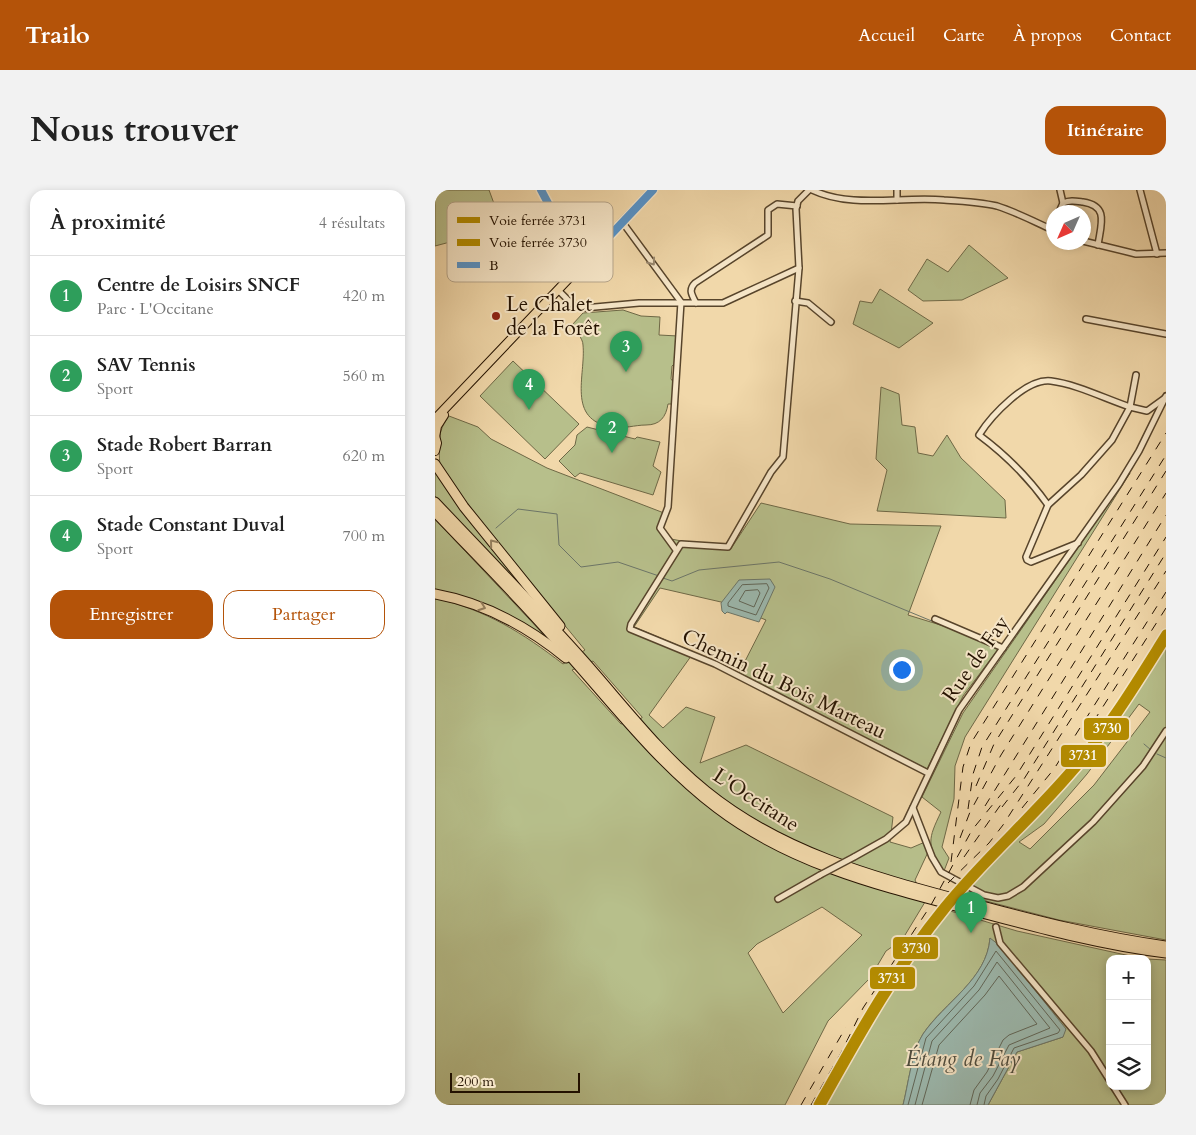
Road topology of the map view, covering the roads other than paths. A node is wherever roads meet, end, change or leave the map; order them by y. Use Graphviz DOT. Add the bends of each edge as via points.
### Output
graph roads {
  1 [pos="541,190"];
  2 [pos="653,190"];
  3 [pos="811,190"];
  4 [pos="897,190"];
  5 [pos="1060,190"];
  6 [pos="1140,190"];
  7 [pos="897,200"];
  8 [pos="547,202"];
  9 [pos="1063,203"];
  10 [pos="797,206"];
  11 [pos="623,223"];
  12 [pos="1046,226"];
  13 [pos="613,233"];
  14 [pos="1091,243"];
  15 [pos="1098,245"];
  16 [pos="1166,253"];
  17 [pos="1157,254"];
  18 [pos="799,268"];
  19 [pos="566,282"];
  20 [pos="558,290"];
  21 [pos="795,301"];
  22 [pos="696,303"];
  23 [pos="681,304"];
  24 [pos="1085,319"];
  25 [pos="831,322"];
  26 [pos="1166,334"];
  27 [pos="1136,375"];
  28 [pos="1165,397"];
  29 [pos="448,406"];
  30 [pos="1130,406"];
  31 [pos="435,419"];
  32 [pos="435,436"];
  33 [pos="435,452"];
  34 [pos="435,464"];
  35 [pos="435,502"];
  36 [pos="1048,505"];
  37 [pos="435,512"];
  38 [pos="1078,544"];
  39 [pos="676,550"];
  40 [pos="435,594"];
  41 [pos="935,620"];
  42 [pos="1003,648"];
  43 [pos="585,663"];
  44 [pos="591,680"];
  45 [pos="1166,731"];
  46 [pos="928,773"];
  47 [pos="913,808"];
  48 [pos="778,899"];
  49 [pos="996,927"];
  50 [pos="1166,946"];
  51 [pos="1166,953"];
  52 [pos="1106,1075"];
  53 [pos="1116,1090"];
  54 [pos="1125,1105"];
  1 -- 8 [label="street"];
  2 -- 11 [label="main road"];
  3 -- 7 [label="street" via="853,199"];
  3 -- 10 [label="street" via="798,201"];
  4 -- 7 [label="street"];
  5 -- 9 [label="street"];
  6 -- 17 [label="street"];
  7 -- 12 [label="street" via="942,199 996,206"];
  9 -- 15 [label="street" via="1070,200 1099,207"];
  10 -- 18 [label="street"];
  10 -- 22 [label="street" via="777,204 768,210 768,235 695,283 691,293"];
  11 -- 13 [label="main road"];
  11 -- 23 [label="street, one-way"];
  14 -- 15 [label="street"];
  15 -- 17 [label="street" via="1137,254"];
  16 -- 17 [label="street"];
  18 -- 21 [label="street"];
  18 -- 22 [label="street" via="723,303"];
  19 -- 20 [label="main road"];
  20 -- 23 [label="street" via="575,306 584,308 639,303"];
  20 -- 29 [label="main road"];
  21 -- 25 [label="street" via="808,303"];
  21 -- 39 [label="street" via="783,457 728,547 681,544"];
  22 -- 23 [label="street"];
  23 -- 39 [label="street" via="668,507 659,528"];
  24 -- 26 [label="street"];
  27 -- 30 [label="street"];
  28 -- 30 [label="street" via="1147,411"];
  28 -- 38 [label="street, Rue de Fay" via="1139,451"];
  29 -- 31 [label="main road"];
  29 -- 32 [label="main road"];
  30 -- 36 [label="street" via="1112,440"];
  30 -- 36 [label="street" via="1050,381 1027,388 986,424 979,435 1029,479"];
  32 -- 33 [label="main road"];
  43 -- 34 [label="highway, one-way" via="579,650 459,501"];
  35 -- 43 [label="highway, L'Occitane"];
  36 -- 38 [label="street" via="1027,551 1027,560 1039,560"];
  37 -- 44 [label="highway, L'Occitane"];
  38 -- 42 [label="street, Rue de Fay"];
  39 -- 46 [label="street, Chemin du Bois Marteau" via="631,624 631,631 715,664"];
  40 -- 44 [label="highway, one-way" via="489,610 521,626"];
  41 -- 42 [label="street"];
  42 -- 46 [label="street, Rue de Fay" via="959,710"];
  43 -- 50 [label="highway, L'Occitane" via="685,772 728,808 785,842 821,859 875,877 1068,928"];
  44 -- 51 [label="highway, L'Occitane" via="646,743 693,788 745,827 777,846 873,884 1068,935"];
  45 -- 47 [label="street" via="1139,772 1093,822 1023,887 1008,896 993,897 979,893 941,872"];
  46 -- 47 [label="street, Rue de Fay"];
  47 -- 48 [label="street, Rue de Fay, bridge" via="897,831"];
  49 -- 52 [label="street" via="1000,942 1091,1051"];
  53 -- 54 [label="street"];
}
